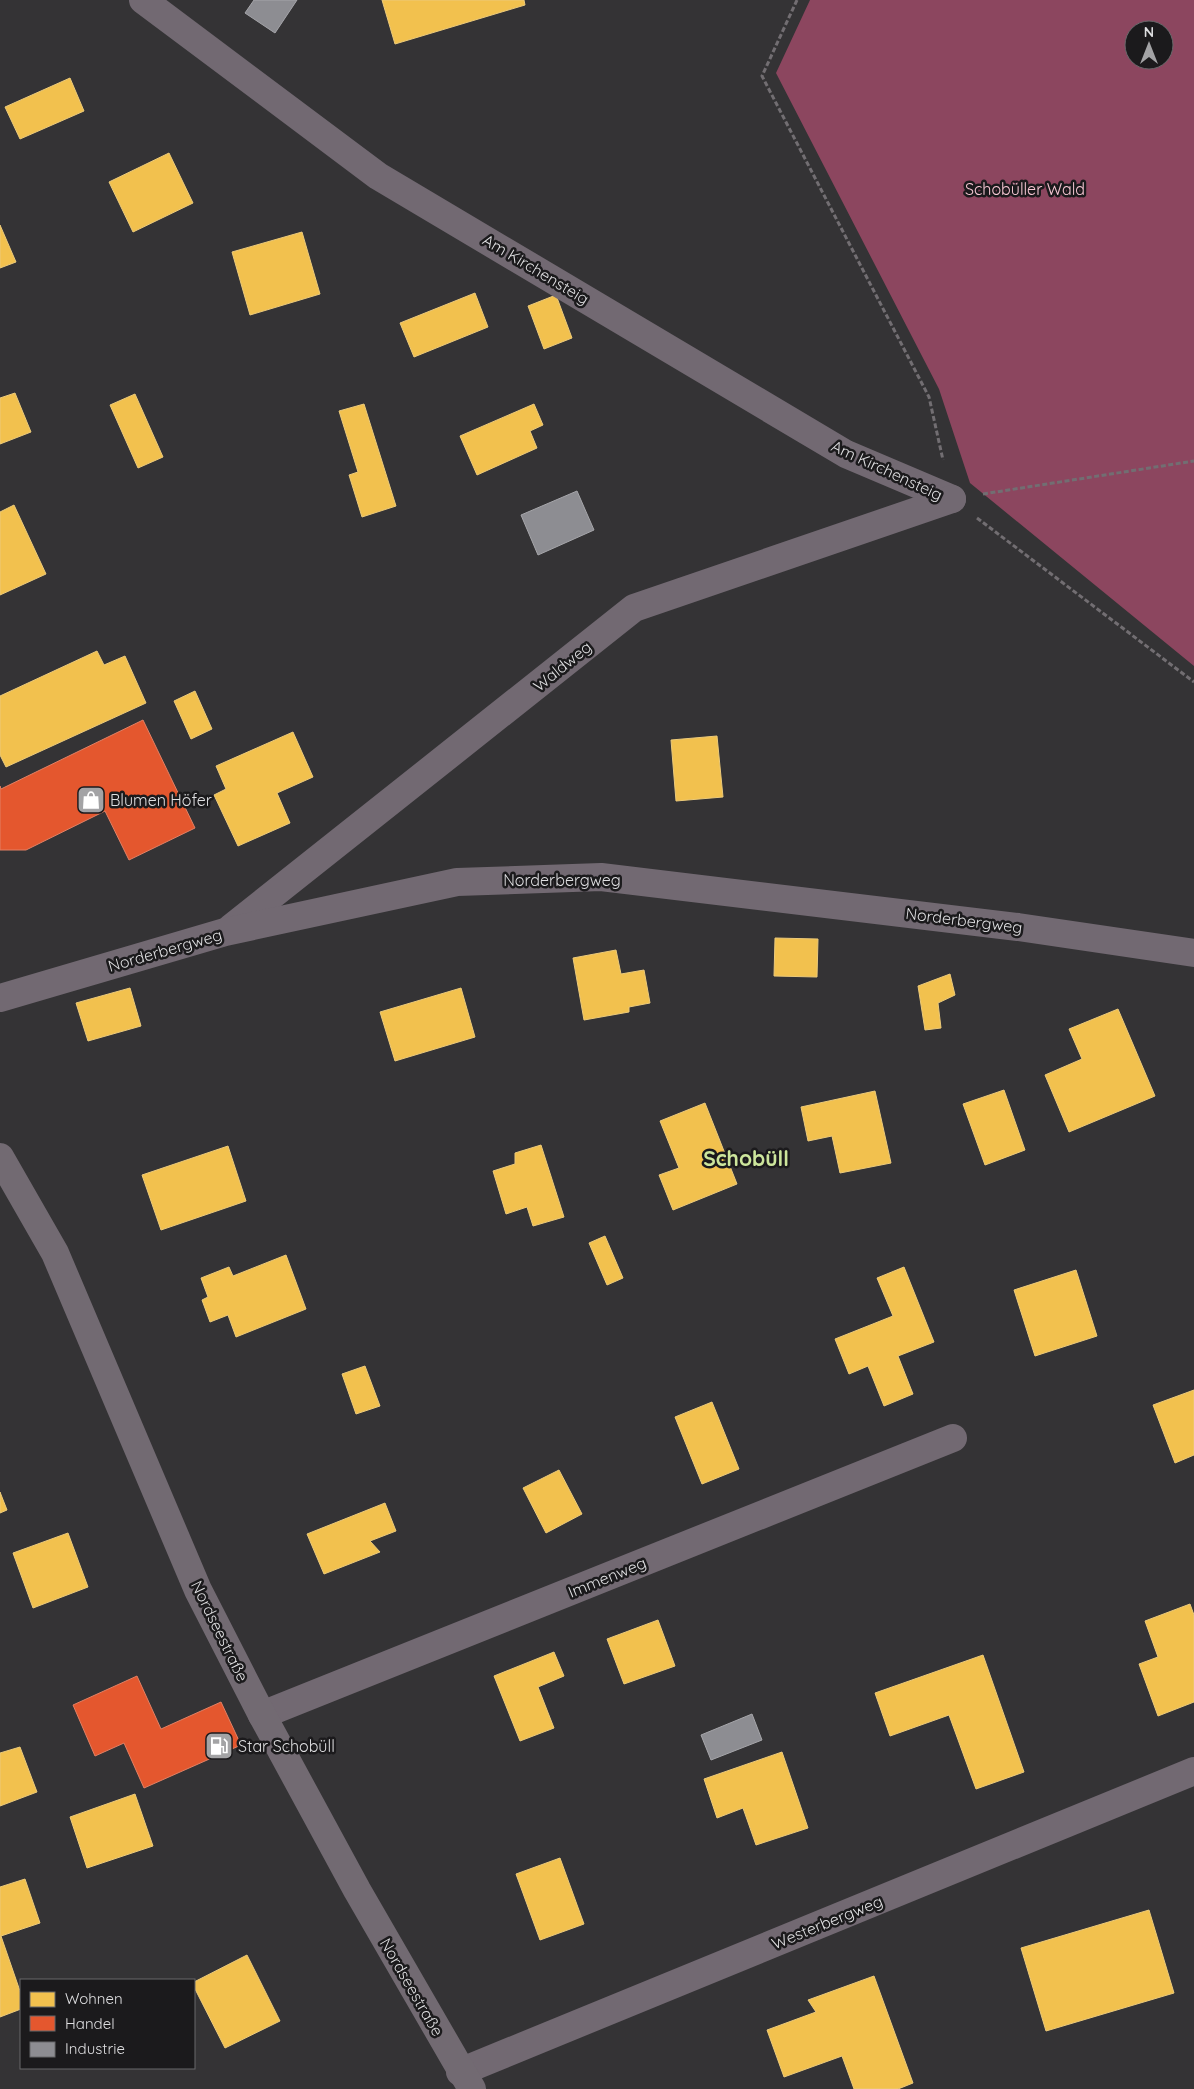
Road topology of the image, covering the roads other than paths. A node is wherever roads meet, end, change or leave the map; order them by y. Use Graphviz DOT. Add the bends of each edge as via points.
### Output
graph roads {
  1 [pos="143,0"];
  2 [pos="952,499"];
  3 [pos="225,932"];
  4 [pos="1194,953"];
  5 [pos="0,998"];
  6 [pos="0,1157"];
  7 [pos="953,1438"];
  8 [pos="262,1715"];
  9 [pos="1194,1771"];
  10 [pos="466,2081"];
  1 -- 2 [label="street, Am Kirchensteig" via="378,176 846,454"];
  2 -- 3 [label="street, Waldweg" via="634,608"];
  3 -- 4 [label="street, Norderbergweg" via="457,882 601,877 1018,927"];
  3 -- 5 [label="street, Norderbergweg"];
  6 -- 8 [label="main road, Nordseestraße" via="55,1253 198,1590"];
  7 -- 8 [label="street, Immenweg"];
  8 -- 10 [label="main road, Nordseestraße"];
  9 -- 10 [label="street, Westerbergweg"];
}
